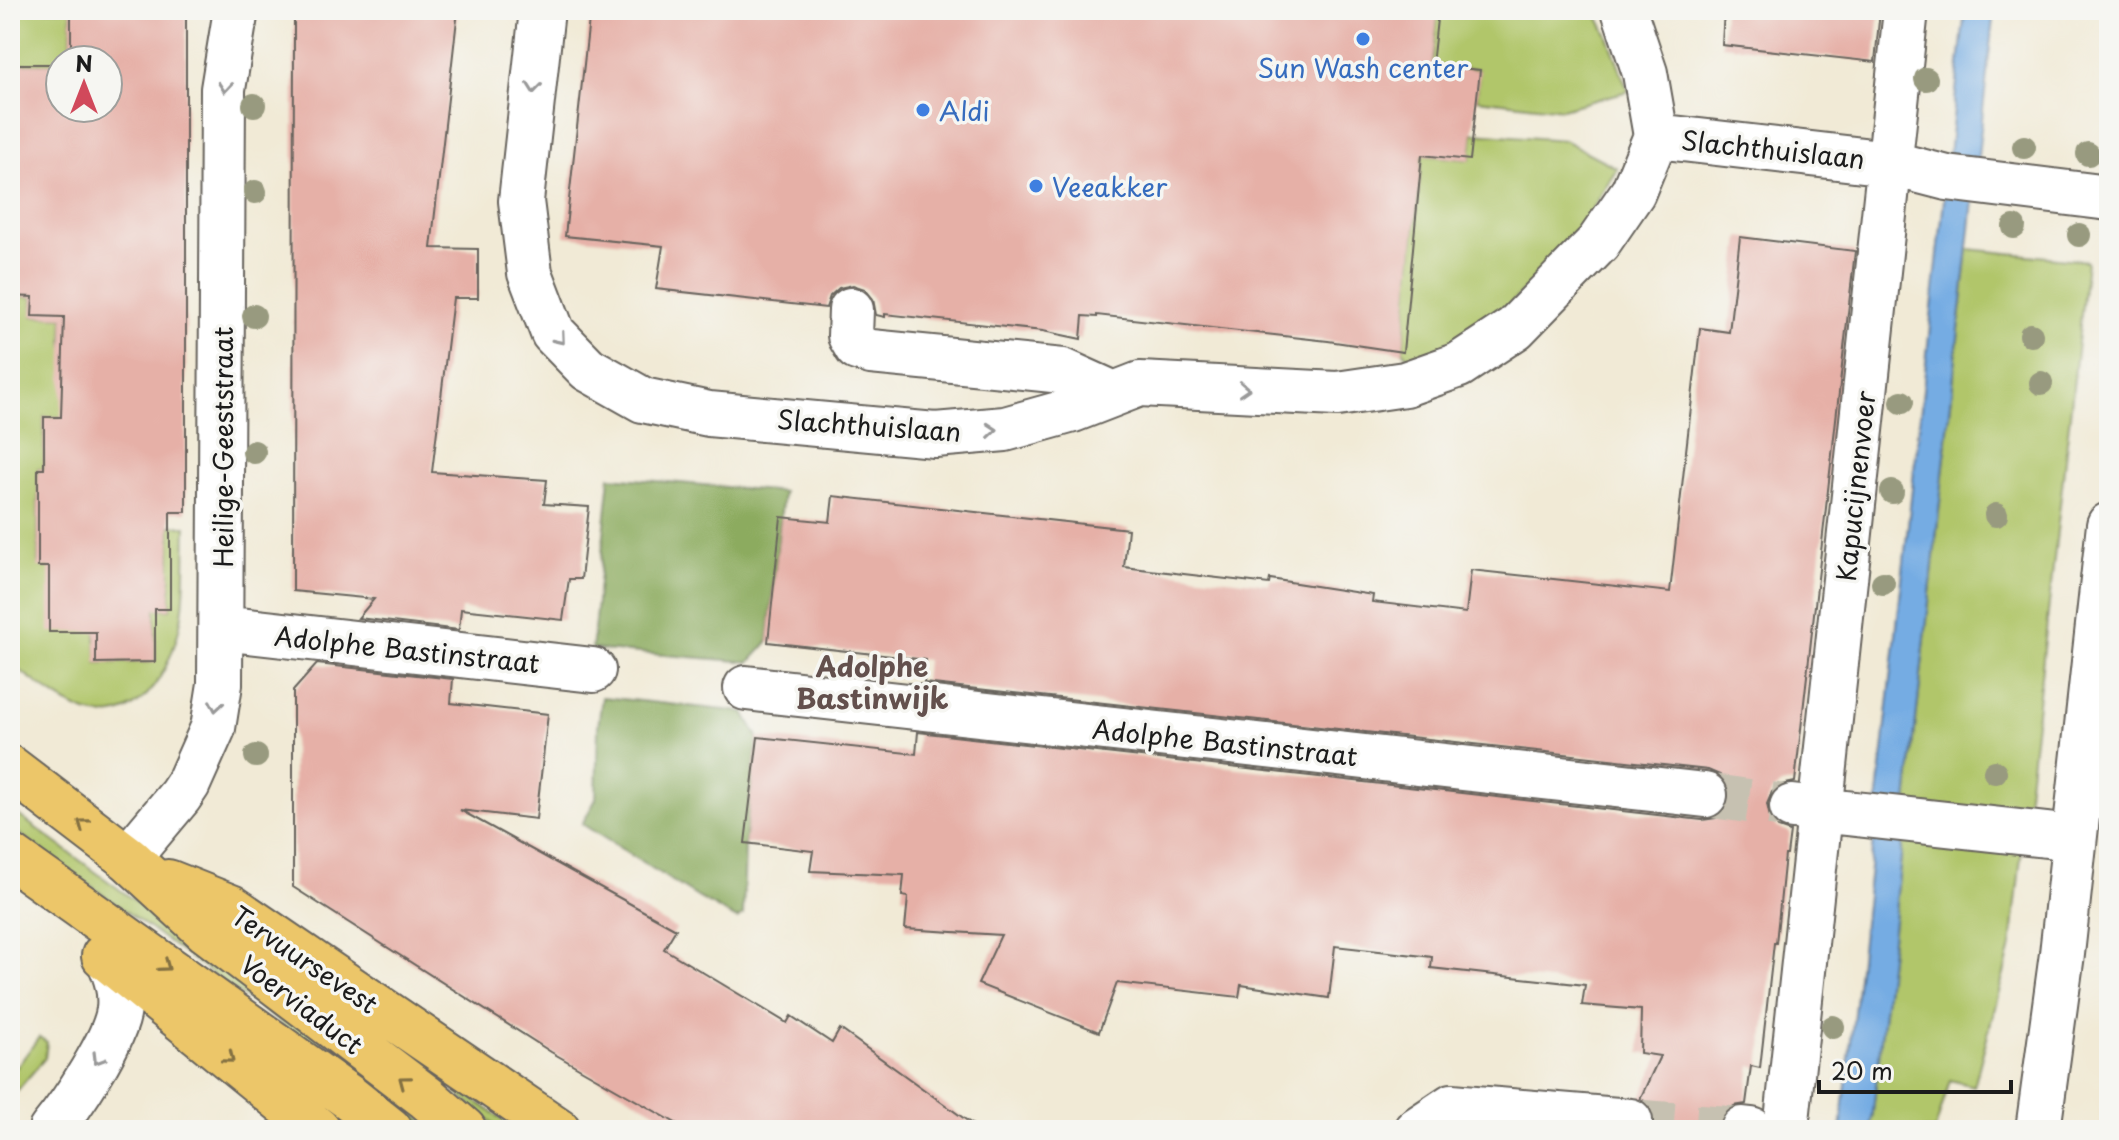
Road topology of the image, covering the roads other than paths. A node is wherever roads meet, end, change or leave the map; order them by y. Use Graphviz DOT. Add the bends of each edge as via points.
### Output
graph roads {
  1 [pos="236,10"];
  2 [pos="542,10"];
  3 [pos="1624,10"];
  4 [pos="1906,10"];
  5 [pos="1656,136"];
  6 [pos="1889,163"];
  7 [pos="2109,198"];
  8 [pos="851,310"];
  9 [pos="1114,394"];
  10 [pos="2109,525"];
  11 [pos="221,628"];
  12 [pos="593,670"];
  13 [pos="746,688"];
  14 [pos="10,768"];
  15 [pos="1705,795"];
  16 [pos="1807,809"];
  17 [pos="2074,838"];
  18 [pos="10,856"];
  19 [pos="136,865"];
  20 [pos="10,891"];
  21 [pos="109,960"];
  22 [pos="1630,1121"];
  23 [pos="1743,1129"];
  24 [pos="51,1130"];
  25 [pos="318,1130"];
  26 [pos="390,1130"];
  27 [pos="464,1130"];
  28 [pos="558,1130"];
  29 [pos="1416,1130"];
  30 [pos="1752,1130"];
  31 [pos="1786,1130"];
  32 [pos="2038,1130"];
  1 -- 11 [label="street, Heilige-Geeststraat, one-way" via="223,89"];
  2 -- 9 [label="street, Slachthuislaan, one-way" via="521,201 530,273 553,333 588,369 643,400 709,414 935,435 1005,429"];
  3 -- 5 [label="street, Slachthuislaan" via="1645,73"];
  4 -- 6 [label="street, Kapucijnenvoer"];
  5 -- 6 [label="street, Slachthuislaan"];
  9 -- 5 [label="street, Slachthuislaan, one-way" via="1140,384 1337,394 1405,384 1459,365 1515,328 1598,243 1633,192"];
  6 -- 7 [label="street" via="1961,181"];
  6 -- 16 [label="street, Kapucijnenvoer"];
  8 -- 9 [label="street" via="850,336 857,348 1063,371"];
  10 -- 17 [label="street"];
  11 -- 12 [label="street, Adolphe Bastinstraat"];
  11 -- 19 [label="street, Heilige-Geeststraat, one-way" via="213,728 180,796"];
  13 -- 15 [label="street, Adolphe Bastinstraat"];
  19 -- 14 [label="main road, Tervuursevest, one-way"];
  16 -- 17 [label="street"];
  16 -- 31 [label="street, Kapucijnenvoer"];
  17 -- 32 [label="street"];
  18 -- 26 [label="main road, Voerviaduct, one-way"];
  27 -- 19 [label="main road, Voerviaduct, one-way" via="207,931"];
  19 -- 28 [label="main road, Tervuursevest" via="231,907"];
  20 -- 21 [label="main road"];
  21 -- 24 [label="street, one-way" via="119,992 114,1029"];
  21 -- 25 [label="main road, one-way"];
  22 -- 29 [label="street" via="1452,1106"];
  23 -- 30 [label="street"];
}
